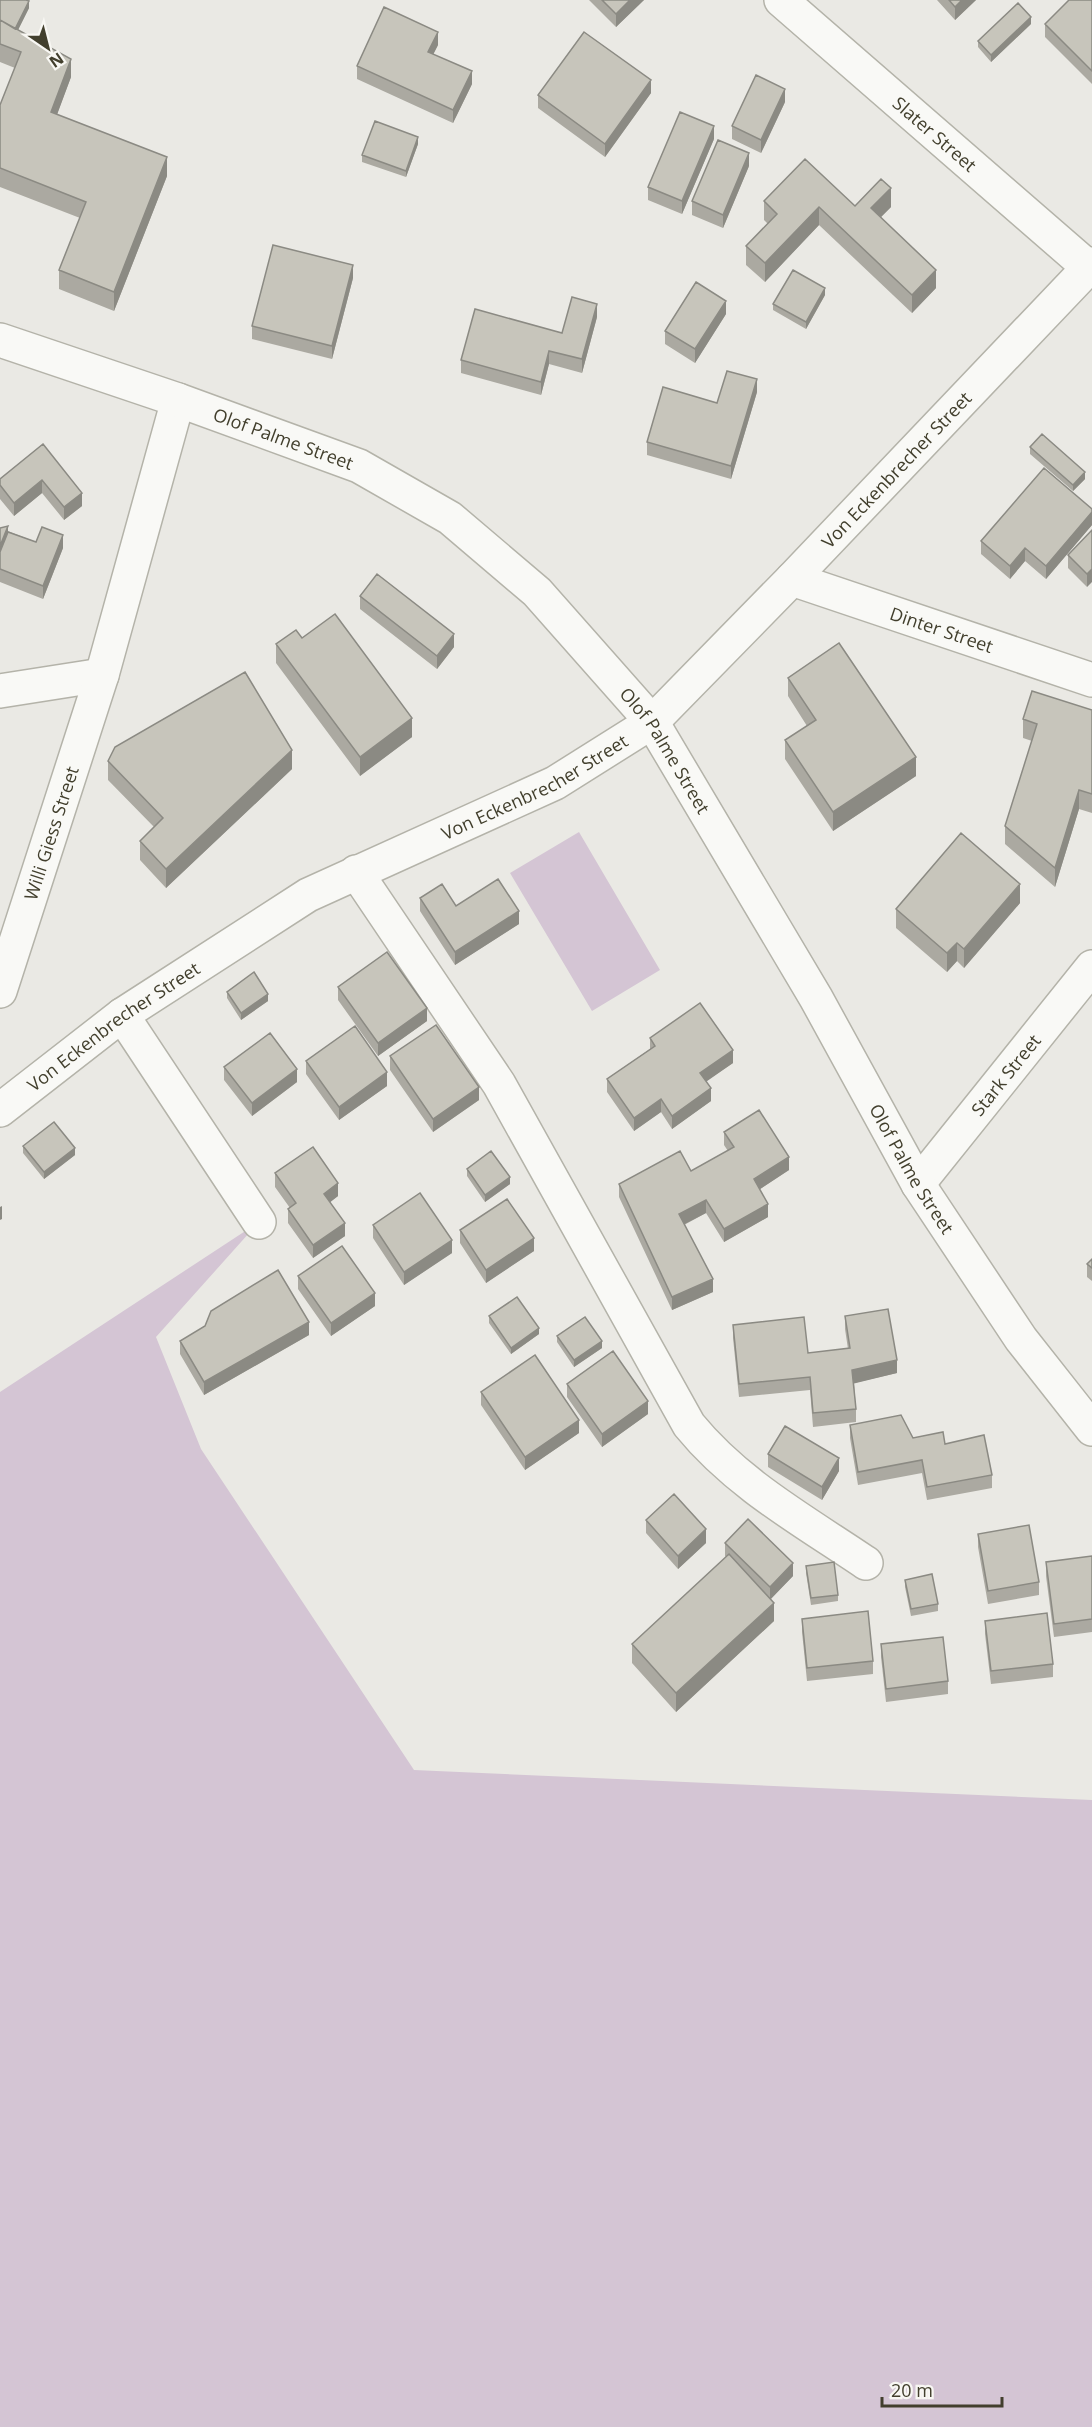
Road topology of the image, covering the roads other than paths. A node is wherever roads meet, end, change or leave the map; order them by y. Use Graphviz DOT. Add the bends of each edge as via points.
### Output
graph roads {
  1 [pos="781,0"];
  2 [pos="1090,265"];
  3 [pos="0,340"];
  4 [pos="178,400"];
  5 [pos="792,579"];
  6 [pos="102,675"];
  7 [pos="1092,680"];
  8 [pos="0,691"];
  9 [pos="651,722"];
  10 [pos="356,872"];
  11 [pos="1092,967"];
  12 [pos="0,991"];
  13 [pos="122,1015"];
  14 [pos="0,1110"];
  15 [pos="918,1184"];
  16 [pos="259,1222"];
  17 [pos="1092,1429"];
  18 [pos="866,1563"];
  1 -- 2 [label="street, Slater Street"];
  2 -- 5 [label="street, Von Eckenbrecher Street"];
  3 -- 4 [label="street, Olof Palme Street"];
  4 -- 6 [label="street, Willi Giess Street"];
  4 -- 9 [label="street, Olof Palme Street" via="359,466 450,518 537,592"];
  5 -- 7 [label="street, Dinter Street"];
  5 -- 9 [label="street, Von Eckenbrecher Street"];
  6 -- 8 [label="street"];
  6 -- 12 [label="street, Willi Giess Street"];
  9 -- 10 [label="street, Von Eckenbrecher Street" via="555,783"];
  9 -- 15 [label="street, Olof Palme Street" via="816,998"];
  10 -- 13 [label="street, Von Eckenbrecher Street" via="308,896"];
  10 -- 18 [label="street" via="499,1084 689,1425 740,1478"];
  11 -- 15 [label="street, Stark Street"];
  13 -- 14 [label="street, Von Eckenbrecher Street"];
  13 -- 16 [label="street"];
  15 -- 17 [label="street, Olof Palme Street" via="1021,1339"];
}
